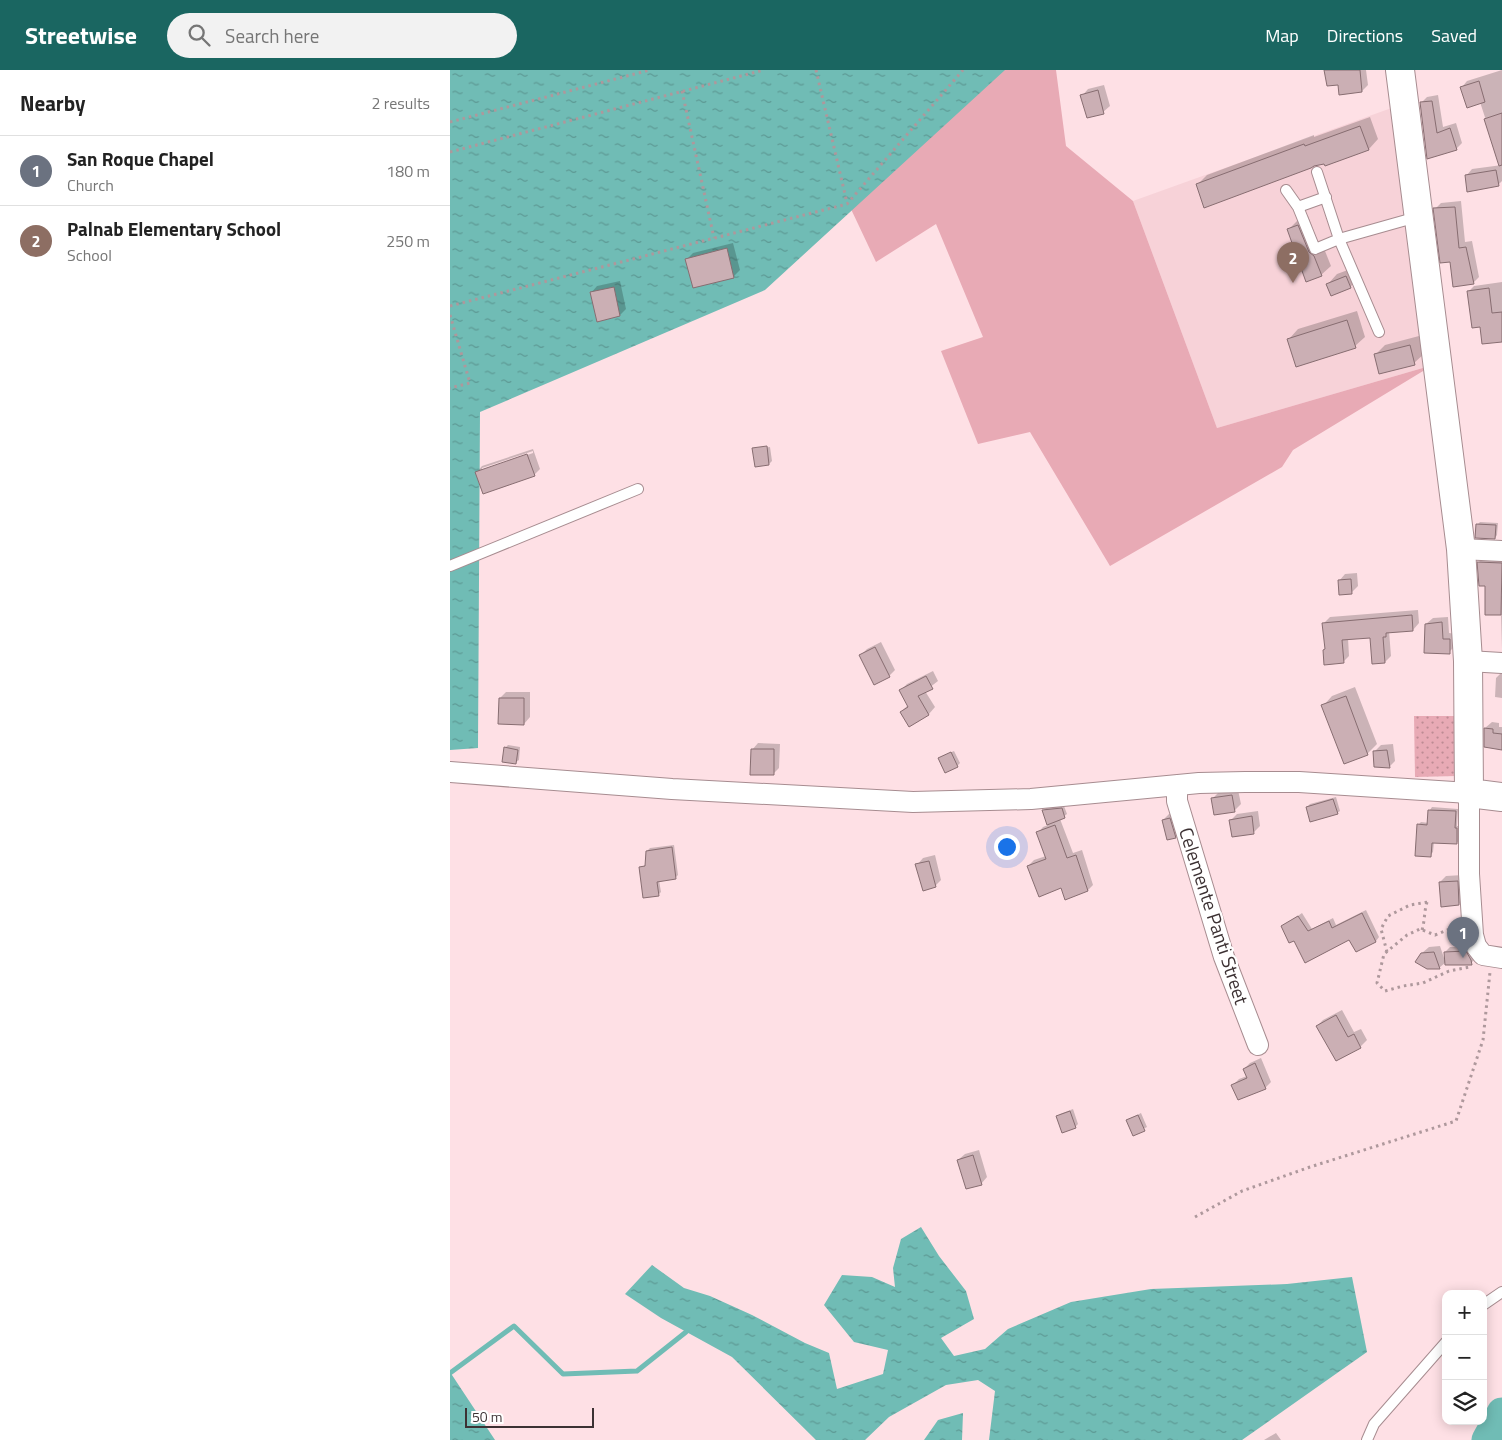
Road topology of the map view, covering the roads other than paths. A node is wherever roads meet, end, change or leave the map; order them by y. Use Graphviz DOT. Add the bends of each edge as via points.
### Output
graph roads {
  1 [pos="1400,70"];
  2 [pos="1317,172"];
  3 [pos="1286,190"];
  4 [pos="1326,197"];
  5 [pos="1298,207"];
  6 [pos="1420,216"];
  7 [pos="1339,239"];
  8 [pos="1379,332"];
  9 [pos="638,489"];
  10 [pos="1461,549"];
  11 [pos="1502,551"];
  12 [pos="450,566"];
  13 [pos="1468,661"];
  14 [pos="1502,663"];
  15 [pos="450,772"];
  16 [pos="1177,786"];
  17 [pos="1469,794"];
  18 [pos="1502,797"];
  19 [pos="1497,958"];
  20 [pos="1258,1045"];
  21 [pos="1502,1292"];
  22 [pos="1487,1302"];
  23 [pos="1442,1347"];
  24 [pos="1367,1440"];
  1 -- 6 [label="street"];
  2 -- 4 [label="lane"];
  3 -- 5 [label="lane"];
  4 -- 5 [label="lane"];
  4 -- 7 [label="lane"];
  5 -- 7 [label="lane" via="1315,248"];
  6 -- 7 [label="lane"];
  6 -- 10 [label="street"];
  7 -- 8 [label="lane"];
  9 -- 12 [label="lane"];
  10 -- 11 [label="street"];
  10 -- 13 [label="street"];
  13 -- 14 [label="street"];
  13 -- 17 [label="street"];
  15 -- 16 [label="street" via="913,802 1031,799"];
  16 -- 17 [label="street" via="1299,782"];
  16 -- 20 [label="street, Celemente Panti Street" via="1177,801 1224,956"];
  17 -- 18 [label="street"];
  17 -- 19 [label="street" via="1473,935 1483,955"];
  21 -- 22 [label="lane"];
  23 -- 24 [label="lane" via="1374,1424"];
}
